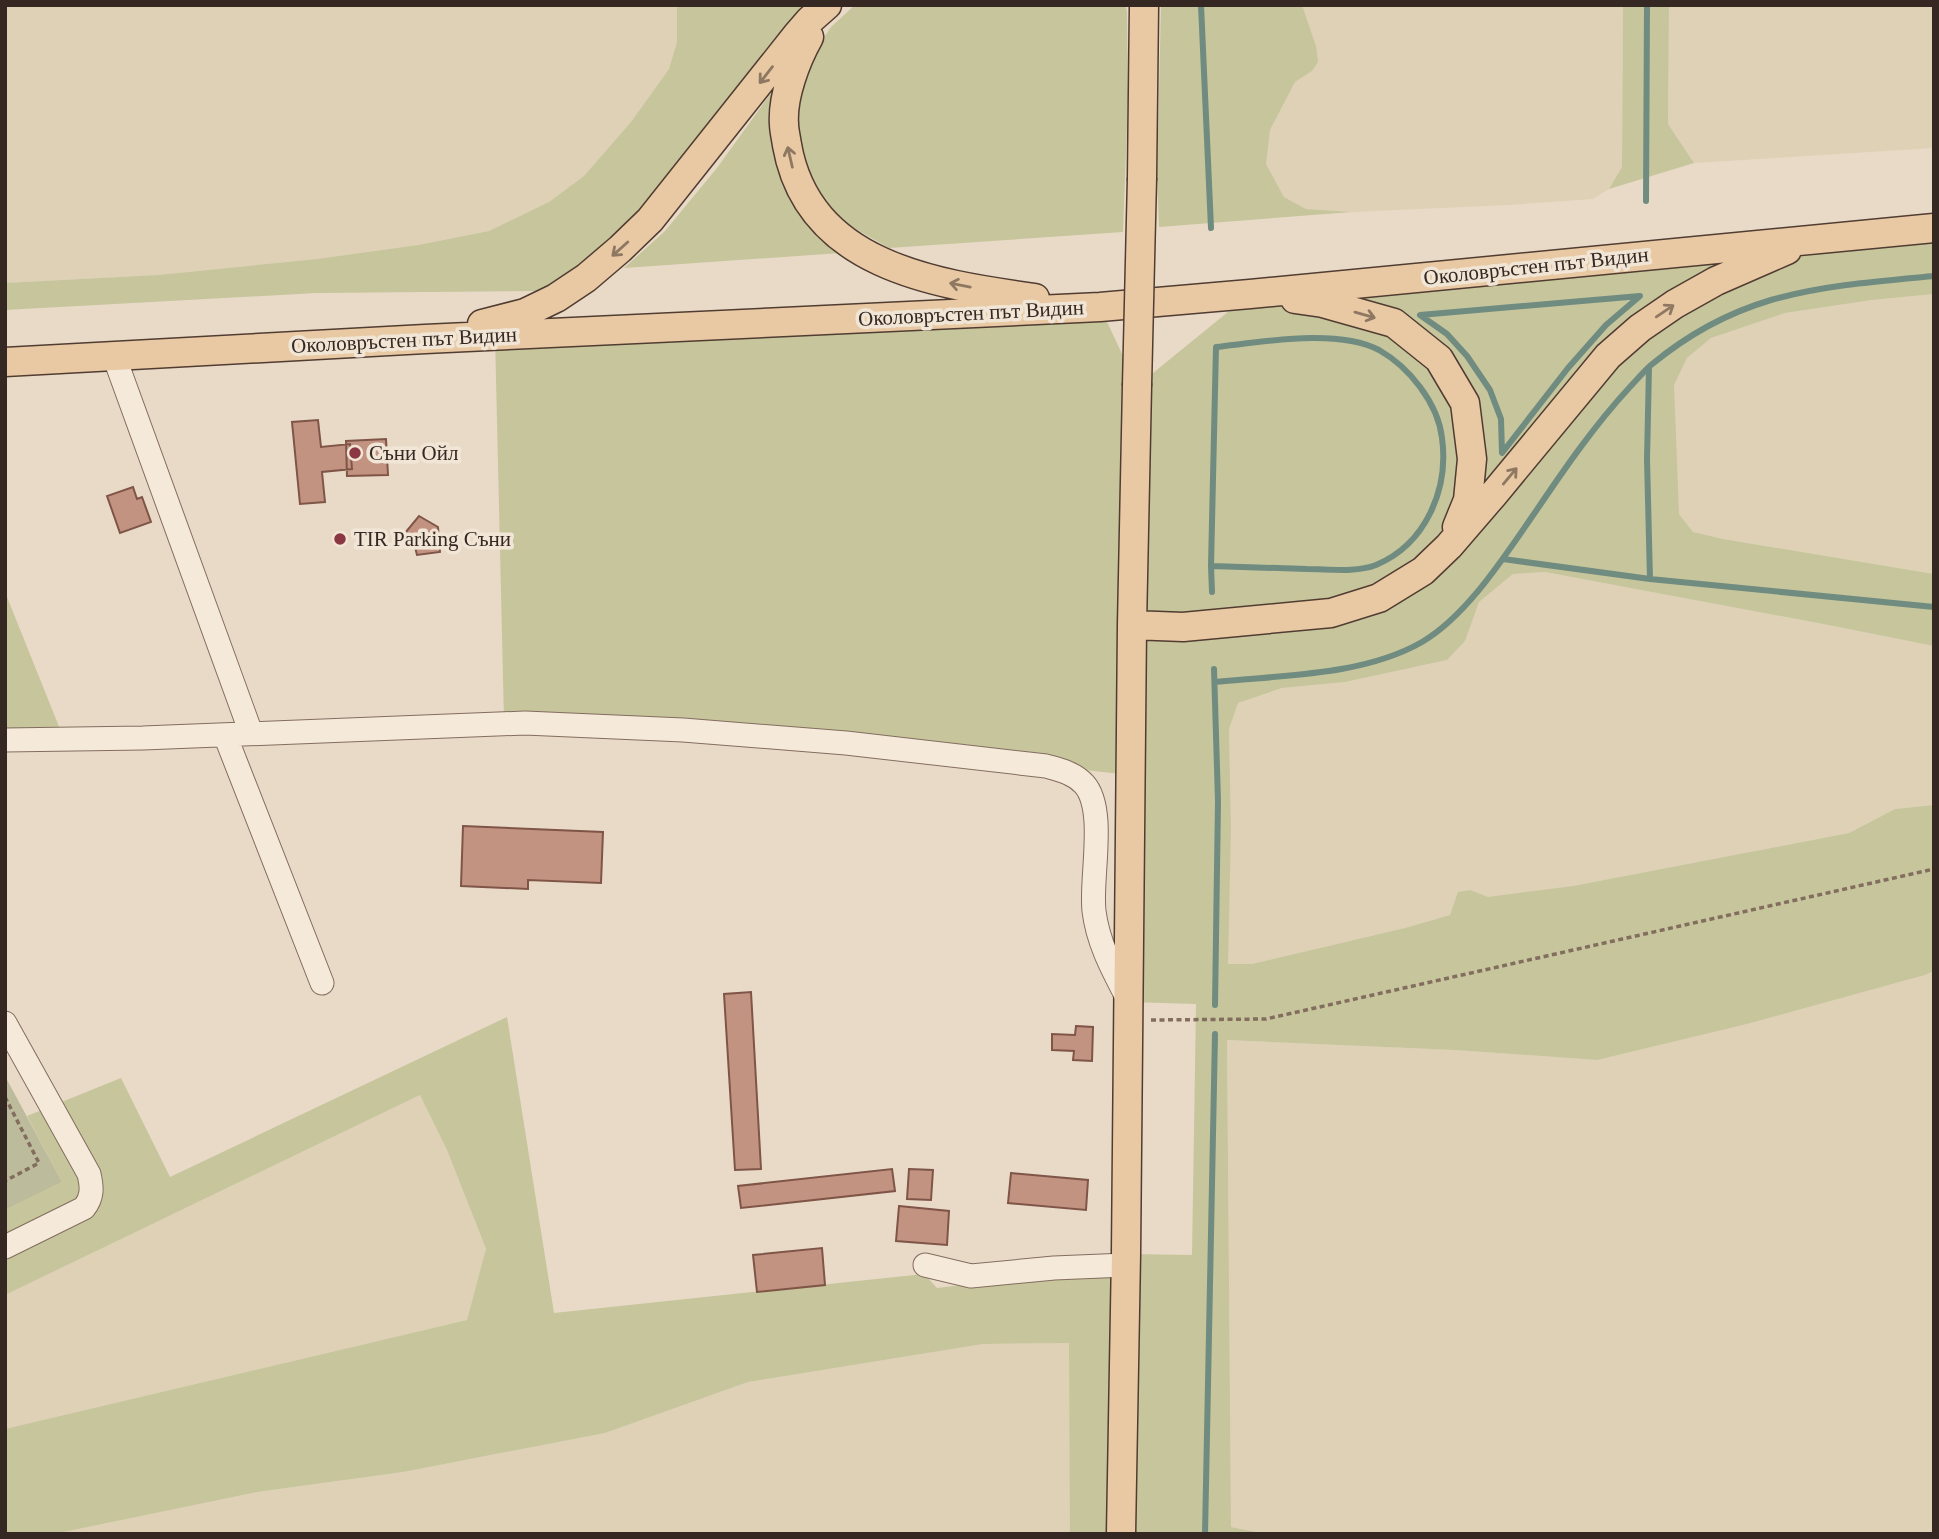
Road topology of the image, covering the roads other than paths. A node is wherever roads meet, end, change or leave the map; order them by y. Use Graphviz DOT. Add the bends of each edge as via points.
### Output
graph roads {
  1 [pos="828,5"];
  2 [pos="1144,5"];
  3 [pos="1934,228"];
  4 [pos="1819,239"];
  5 [pos="1250,294"];
  6 [pos="1100,307"];
  7 [pos="425,339"];
  8 [pos="114,356"];
  9 [pos="5,362"];
  10 [pos="1449,546"];
  11 [pos="1132,625"];
  12 [pos="251,733"];
  13 [pos="225,734"];
  14 [pos="5,740"];
  15 [pos="322,983"];
  16 [pos="1129,1012"];
  17 [pos="5,1023"];
  18 [pos="5,1247"];
  19 [pos="925,1265"];
  20 [pos="1126,1265"];
  21 [pos="1121,1534"];
  6 -- 1 [label="main road, one-way" via="912,274 859,250 824,223 802,194 790,163 783,122 789,82"];
  1 -- 7 [label="main road, one-way" via="797,35 650,220 594,271 525,313"];
  2 -- 11 [label="main road, bridge"];
  3 -- 4 [label="main road, Околовръстен път Видин"];
  4 -- 5 [label="main road, Околовръстен път Видин"];
  10 -- 4 [label="main road, one-way" via="1608,356 1640,328 1716,281"];
  5 -- 6 [label="main road, Околовръстен път Видин"];
  5 -- 10 [label="main road, one-way" via="1323,303 1394,324 1439,359 1465,403 1472,459 1468,500"];
  6 -- 7 [label="main road, Околовръстен път Видин"];
  7 -- 8 [label="main road, Околовръстен път Видин"];
  8 -- 9 [label="main road, Околовръстен път Видин"];
  8 -- 12 [label="street"];
  10 -- 11 [label="main road" via="1423,571 1379,598 1331,613 1183,627"];
  11 -- 16 [label="main road"];
  12 -- 13 [label="street"];
  12 -- 16 [label="street" via="525,723 682,730 846,743 1069,772 1085,784 1093,798 1093,898 1098,932"];
  13 -- 14 [label="street"];
  13 -- 15 [label="street"];
  16 -- 20 [label="main road"];
  17 -- 18 [label="street" via="89,1174 92,1194 78,1212"];
  19 -- 20 [label="street" via="971,1276"];
  20 -- 21 [label="main road"];
}
